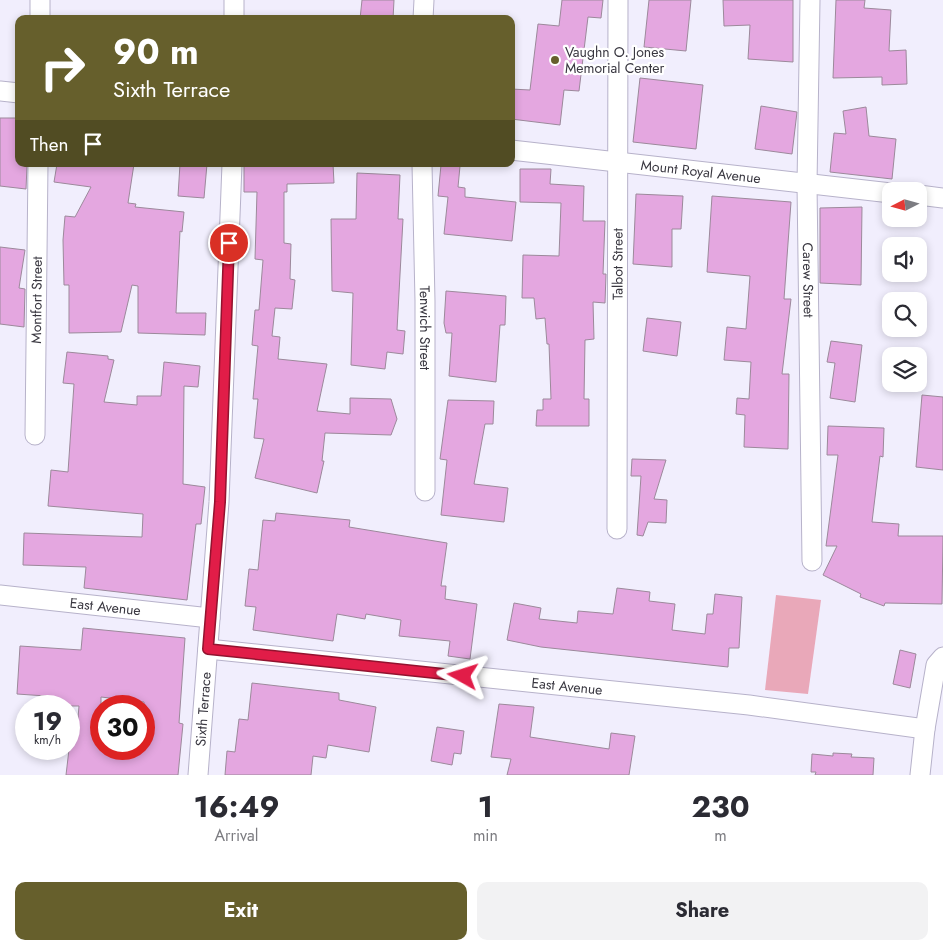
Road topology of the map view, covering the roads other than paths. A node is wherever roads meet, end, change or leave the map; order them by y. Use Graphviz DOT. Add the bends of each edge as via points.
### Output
graph roads {
  1 [pos="40,0"];
  2 [pos="234,0"];
  3 [pos="424,0"];
  4 [pos="618,0"];
  5 [pos="810,0"];
  6 [pos="40,15"];
  7 [pos="234,15"];
  8 [pos="423,15"];
  9 [pos="0,91"];
  10 [pos="15,93"];
  11 [pos="515,150"];
  12 [pos="617,162"];
  13 [pos="38,167"];
  14 [pos="232,167"];
  15 [pos="422,167"];
  16 [pos="806,184"];
  17 [pos="882,192"];
  18 [pos="928,196"];
  19 [pos="943,198"];
  20 [pos="35,435"];
  21 [pos="426,491"];
  22 [pos="617,529"];
  23 [pos="812,561"];
  24 [pos="0,595"];
  25 [pos="210,618"];
  26 [pos="208,649"];
  27 [pos="943,658"];
  28 [pos="924,730"];
  29 [pos="198,775"];
  30 [pos="920,775"];
  1 -- 6 [label="street"];
  2 -- 7 [label="street"];
  3 -- 8 [label="street"];
  4 -- 12 [label="street, Talbot Street"];
  5 -- 16 [label="street, Carew Street"];
  9 -- 10 [label="street"];
  11 -- 12 [label="street, Mount Royal Avenue"];
  12 -- 16 [label="street, Mount Royal Avenue"];
  12 -- 22 [label="street, Talbot Street"];
  13 -- 20 [label="street, Montfort Street"];
  14 -- 25 [label="street, Sixth Terrace" via="220,502"];
  15 -- 21 [label="street, Tenwich Street"];
  16 -- 17 [label="street, Mount Royal Avenue"];
  16 -- 23 [label="street, Carew Street"];
  18 -- 19 [label="street"];
  24 -- 25 [label="street, East Avenue"];
  25 -- 26 [label="street, Sixth Terrace"];
  26 -- 28 [label="street, East Avenue" via="749,705"];
  26 -- 29 [label="street, Sixth Terrace"];
  27 -- 28 [label="street" via="936,665"];
  28 -- 30 [label="street"];
}
